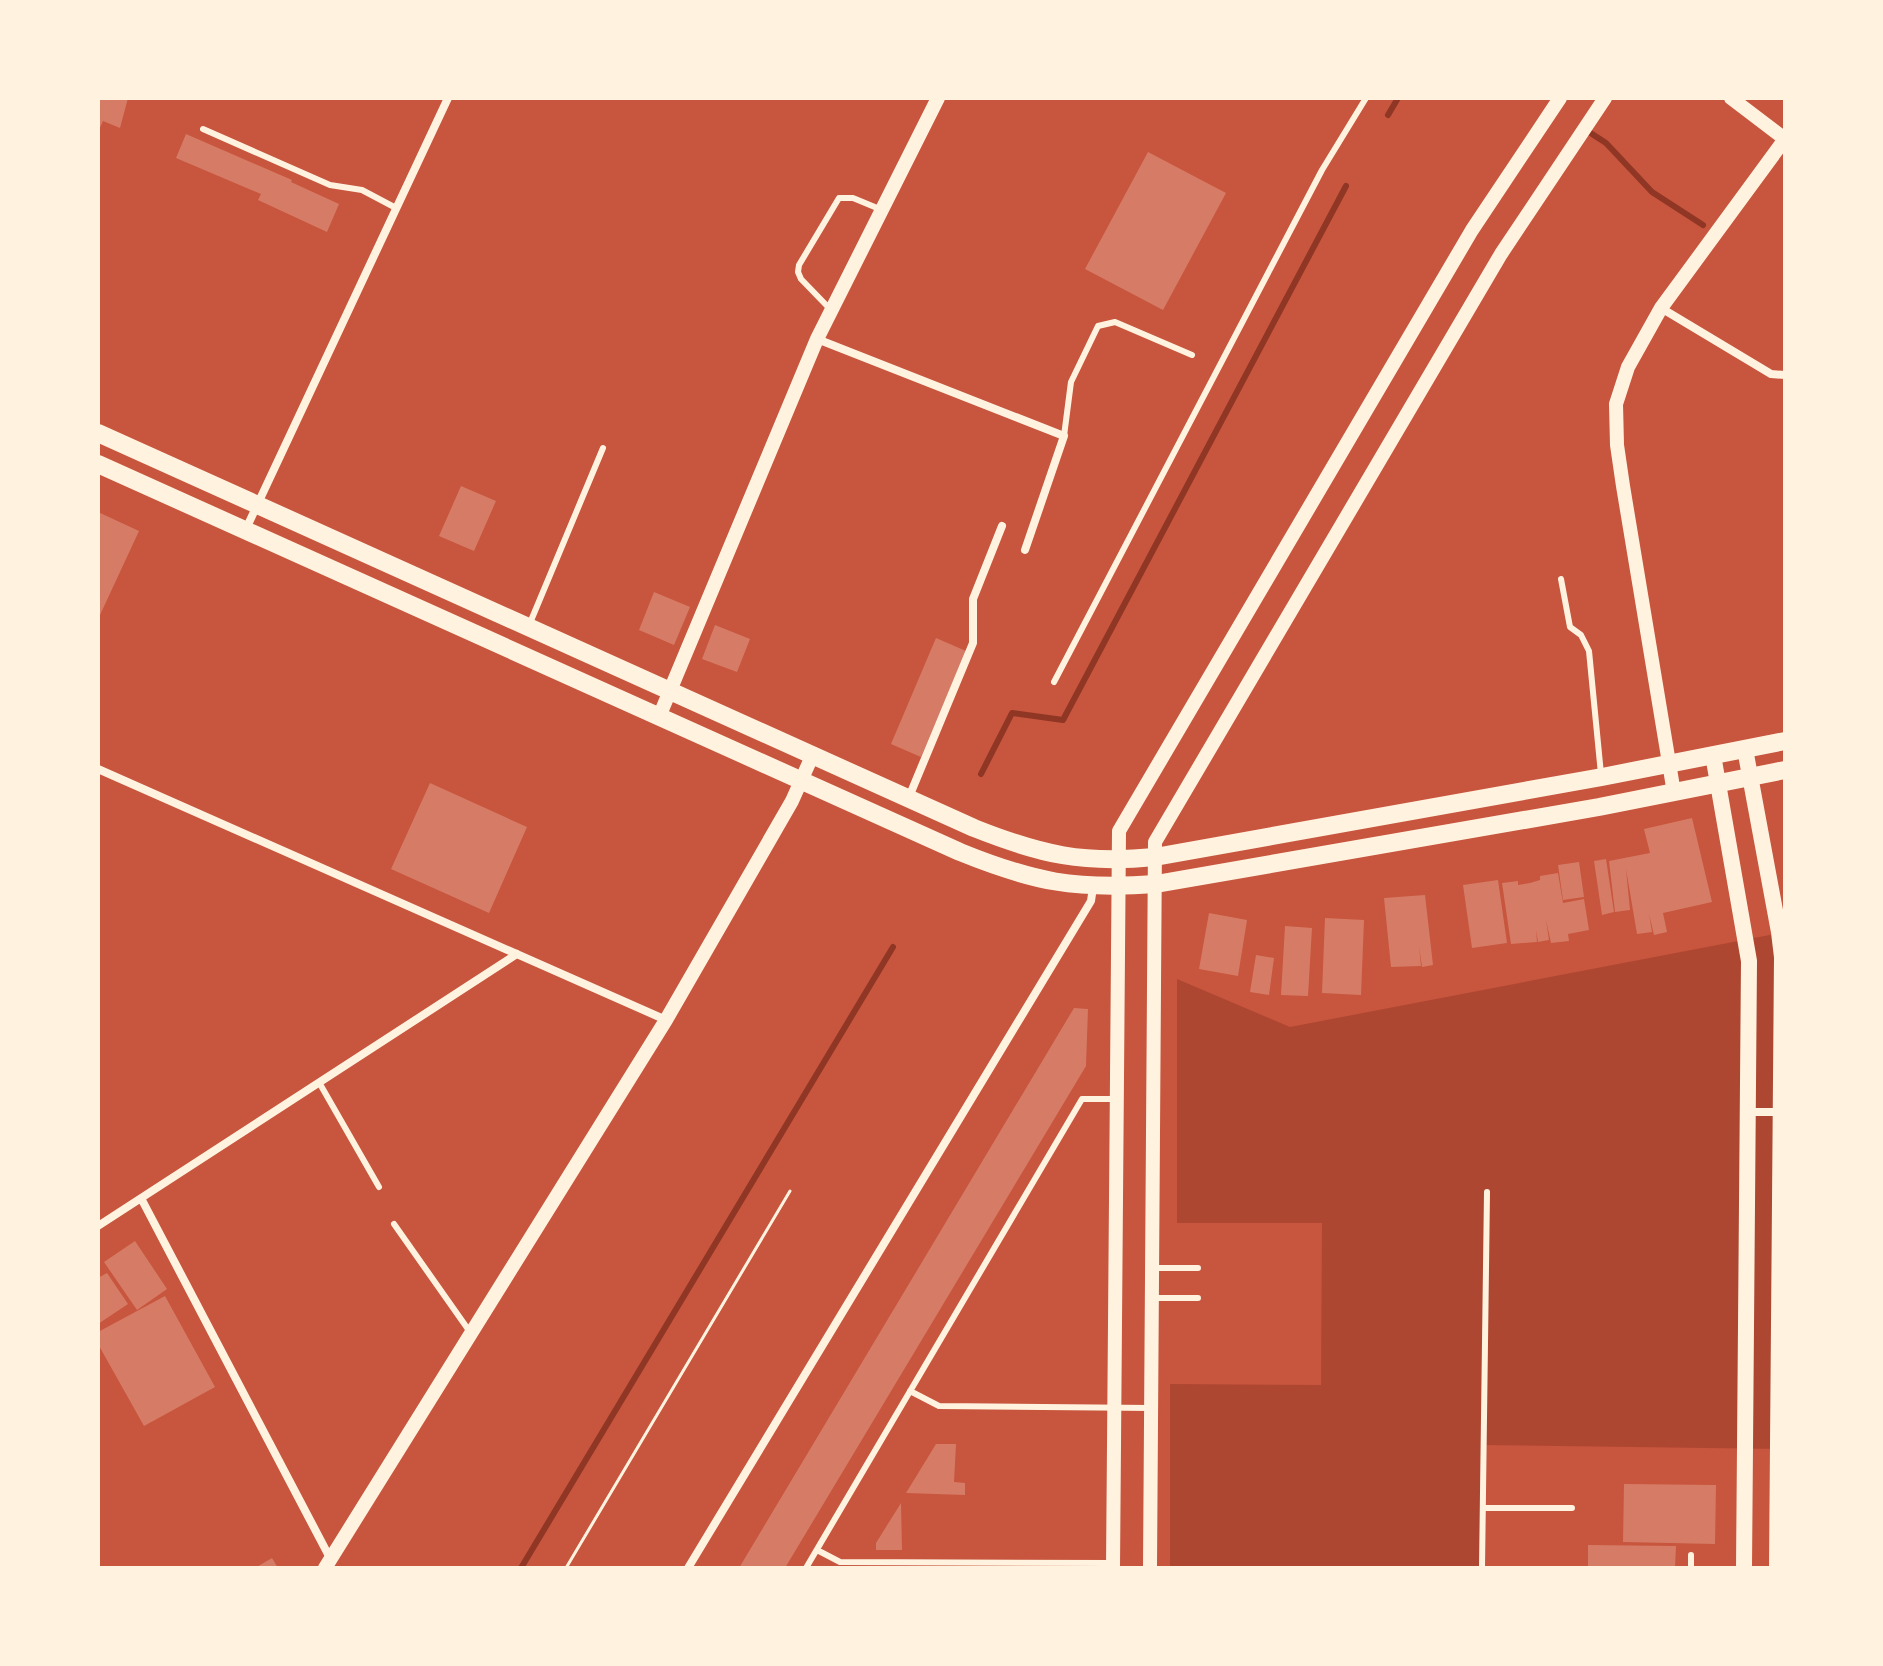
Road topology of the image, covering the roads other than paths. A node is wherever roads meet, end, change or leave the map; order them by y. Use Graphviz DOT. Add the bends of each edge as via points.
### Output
graph roads {
  1 [pos="448,98"];
  2 [pos="936,98"];
  3 [pos="1366,98"];
  4 [pos="1560,98"];
  5 [pos="1605,98"];
  6 [pos="1731,98"];
  7 [pos="203,129"];
  8 [pos="1785,139"];
  9 [pos="396,208"];
  10 [pos="882,210"];
  11 [pos="1661,308"];
  12 [pos="832,311"];
  13 [pos="817,339"];
  14 [pos="1192,355"];
  15 [pos="1785,375"];
  16 [pos="98,433"];
  17 [pos="1064,436"];
  18 [pos="603,448"];
  19 [pos="98,464"];
  20 [pos="258,504"];
  21 [pos="1002,526"];
  22 [pos="245,531"];
  23 [pos="1025,550"];
  24 [pos="1561,579"];
  25 [pos="454,593"];
  26 [pos="441,619"];
  27 [pos="529,626"];
  28 [pos="1054,682"];
  29 [pos="672,691"];
  30 [pos="659,717"];
  31 [pos="1785,741"];
  32 [pos="1745,749"];
  33 [pos="813,754"];
  34 [pos="1713,755"];
  35 [pos="1668,765"];
  36 [pos="98,769"];
  37 [pos="1785,770"];
  38 [pos="1602,777"];
  39 [pos="1751,777"];
  40 [pos="801,780"];
  41 [pos="1718,783"];
  42 [pos="1674,793"];
  43 [pos="908,798"];
  44 [pos="1155,857"];
  45 [pos="1118,860"];
  46 [pos="1095,861"];
  47 [pos="1156,884"];
  48 [pos="1093,887"];
  49 [pos="1118,887"];
  50 [pos="517,954"];
  51 [pos="666,1020"];
  52 [pos="320,1084"];
  53 [pos="1116,1099"];
  54 [pos="1748,1112"];
  55 [pos="1783,1112"];
  56 [pos="379,1187"];
  57 [pos="1487,1192"];
  58 [pos="142,1200"];
  59 [pos="394,1224"];
  60 [pos="98,1226"];
  61 [pos="1152,1268"];
  62 [pos="1198,1268"];
  63 [pos="1152,1298"];
  64 [pos="1198,1298"];
  65 [pos="471,1334"];
  66 [pos="910,1391"];
  67 [pos="1114,1408"];
  68 [pos="1151,1408"];
  69 [pos="1483,1508"];
  70 [pos="1572,1508"];
  71 [pos="817,1550"];
  72 [pos="1691,1555"];
  73 [pos="328,1564"];
  74 [pos="1113,1565"];
  75 [pos="688,1568"];
  76 [pos="806,1568"];
  77 [pos="1150,1568"];
  78 [pos="1482,1568"];
  79 [pos="1691,1568"];
  80 [pos="1744,1568"];
  81 [pos="1777,1568"];
  1 -- 9 [label="street"];
  2 -- 10 [label="street"];
  3 -- 28 [label="lane" via="1322,170"];
  4 -- 45 [label="street" via="1472,230 1119,831"];
  5 -- 44 [label="street" via="1485,281 1155,842"];
  6 -- 8 [label="street"];
  7 -- 9 [label="lane"];
  8 -- 11 [label="street"];
  9 -- 20 [label="street"];
  10 -- 12 [label="street"];
  10 -- 12 [label="lane" via="839,198 799,265 801,279"];
  11 -- 15 [label="street" via="1771,374"];
  11 -- 35 [label="street" via="1628,367 1616,418"];
  12 -- 13 [label="street"];
  13 -- 17 [label="street"];
  13 -- 29 [label="street"];
  14 -- 17 [label="lane" via="1115,322 1098,326 1071,382"];
  16 -- 20 [label="main road"];
  17 -- 23 [label="street"];
  18 -- 27 [label="lane"];
  19 -- 22 [label="main road"];
  20 -- 22 [label="street"];
  20 -- 25 [label="main road"];
  21 -- 43 [label="street" via="973,599 973,643"];
  22 -- 26 [label="main road"];
  24 -- 38 [label="lane" via="1570,627 1589,651"];
  25 -- 26 [label="main road"];
  25 -- 27 [label="main road"];
  26 -- 30 [label="main road"];
  27 -- 29 [label="main road"];
  29 -- 30 [label="street"];
  29 -- 33 [label="main road"];
  30 -- 40 [label="main road"];
  31 -- 32 [label="main road"];
  32 -- 34 [label="main road"];
  32 -- 39 [label="main road"];
  33 -- 40 [label="street"];
  33 -- 43 [label="main road"];
  34 -- 35 [label="main road"];
  34 -- 41 [label="main road"];
  35 -- 38 [label="main road"];
  35 -- 42 [label="street"];
  36 -- 50 [label="street"];
  37 -- 39 [label="main road"];
  38 -- 44 [label="main road"];
  39 -- 41 [label="main road"];
  39 -- 55 [label="main road" via="1781,944"];
  40 -- 48 [label="main road" via="1003,869"];
  40 -- 51 [label="street"];
  41 -- 42 [label="main road"];
  41 -- 54 [label="main road" via="1749,961"];
  42 -- 47 [label="main road"];
  43 -- 46 [label="main road" via="1013,844"];
  44 -- 45 [label="main road"];
  44 -- 47 [label="street"];
  45 -- 46 [label="main road"];
  45 -- 49 [label="street"];
  46 -- 48 [label="main road"];
  47 -- 49 [label="main road"];
  47 -- 61 [label="street"];
  48 -- 49 [label="main road"];
  48 -- 75 [label="street" via="1091,901"];
  49 -- 53 [label="street"];
  50 -- 51 [label="street"];
  50 -- 52 [label="street"];
  51 -- 65 [label="street"];
  52 -- 56 [label="lane"];
  52 -- 58 [label="street"];
  53 -- 66 [label="lane" via="1082,1099"];
  53 -- 67 [label="street"];
  54 -- 55 [label="street"];
  54 -- 80 [label="main road"];
  55 -- 81 [label="main road"];
  57 -- 69 [label="lane"];
  58 -- 60 [label="street"];
  58 -- 73 [label="street"];
  59 -- 65 [label="lane"];
  61 -- 62 [label="lane"];
  61 -- 63 [label="street"];
  63 -- 64 [label="lane"];
  63 -- 68 [label="street"];
  65 -- 73 [label="street"];
  66 -- 67 [label="lane" via="939,1406"];
  66 -- 71 [label="lane"];
  67 -- 68 [label="lane"];
  67 -- 74 [label="street"];
  68 -- 77 [label="street"];
  69 -- 70 [label="lane"];
  69 -- 78 [label="lane"];
  71 -- 74 [label="lane" via="840,1562"];
  71 -- 76 [label="lane"];
  72 -- 79 [label="lane"];
}
